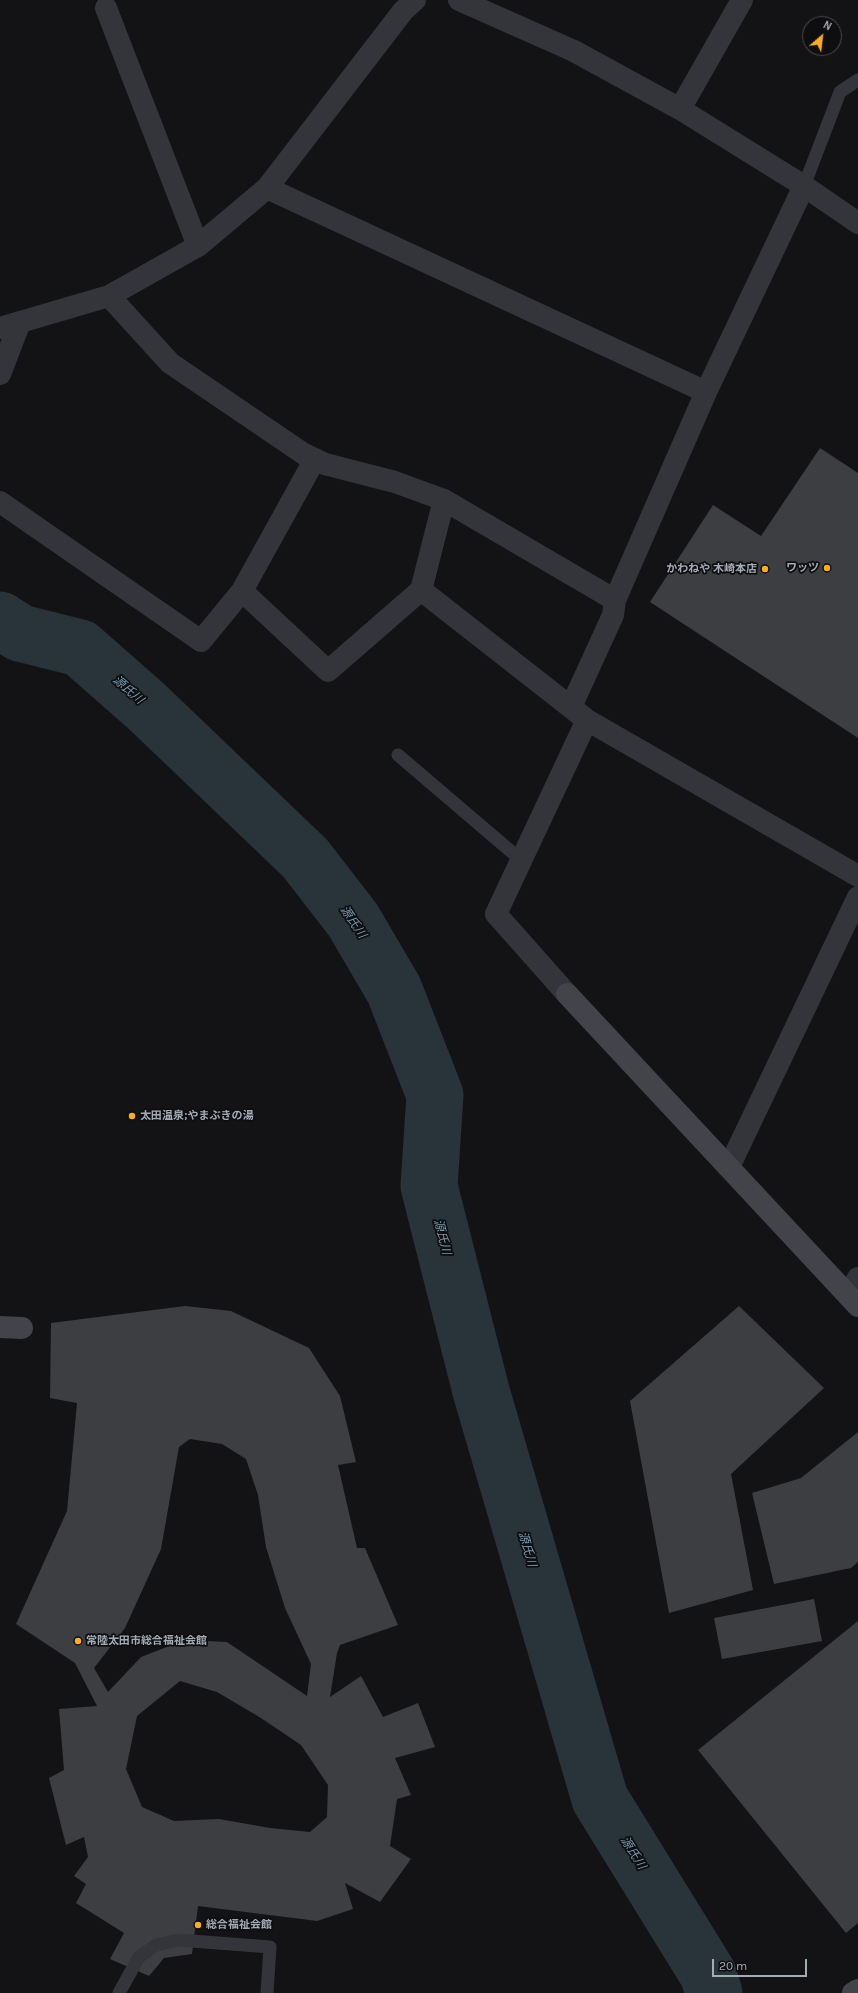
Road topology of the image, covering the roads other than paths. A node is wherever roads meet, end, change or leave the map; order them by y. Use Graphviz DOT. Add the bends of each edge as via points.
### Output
graph roads {
  1 [pos="415,0"];
  2 [pos="459,0"];
  3 [pos="742,0"];
  4 [pos="106,8"];
  5 [pos="858,80"];
  6 [pos="680,109"];
  7 [pos="804,186"];
  8 [pos="267,188"];
  9 [pos="858,223"];
  10 [pos="198,246"];
  11 [pos="109,296"];
  12 [pos="10,325"];
  13 [pos="0,374"];
  14 [pos="706,392"];
  15 [pos="316,459"];
  16 [pos="444,500"];
  17 [pos="0,502"];
  18 [pos="421,590"];
  19 [pos="242,591"];
  20 [pos="615,600"];
  21 [pos="579,714"];
  22 [pos="398,755"];
  23 [pos="521,860"];
  24 [pos="858,876"];
  25 [pos="858,898"];
  26 [pos="729,1167"];
  27 [pos="855,1293"];
  28 [pos="0,1327"];
  29 [pos="22,1328"];
  30 [pos="858,1990"];
  31 [pos="119,1993"];
  32 [pos="267,1993"];
  33 [pos="852,1993"];
  1 -- 8 [label="street" via="403,11"];
  2 -- 6 [label="street" via="574,51"];
  3 -- 6 [label="street"];
  4 -- 10 [label="street"];
  5 -- 7 [label="lane" via="840,92"];
  6 -- 7 [label="street"];
  7 -- 9 [label="street"];
  7 -- 14 [label="street"];
  8 -- 10 [label="street"];
  8 -- 14 [label="street"];
  10 -- 11 [label="street"];
  11 -- 12 [label="street"];
  11 -- 15 [label="street" via="170,363 304,454"];
  12 -- 13 [label="street"];
  14 -- 20 [label="street"];
  15 -- 16 [label="street" via="326,464 395,482"];
  15 -- 19 [label="street"];
  16 -- 18 [label="street"];
  16 -- 20 [label="street"];
  17 -- 19 [label="street" via="201,641"];
  18 -- 19 [label="street" via="328,670"];
  18 -- 21 [label="street"];
  20 -- 21 [label="street" via="613,615"];
  21 -- 23 [label="street"];
  21 -- 24 [label="street"];
  22 -- 23 [label="lane"];
  23 -- 26 [label="street" via="496,914"];
  25 -- 26 [label="street"];
  26 -- 27 [label="street"];
  28 -- 29 [label="street"];
  30 -- 33 [label="street"];
  31 -- 32 [label="lane" via="139,1957 156,1945 179,1940 270,1947"];
}
